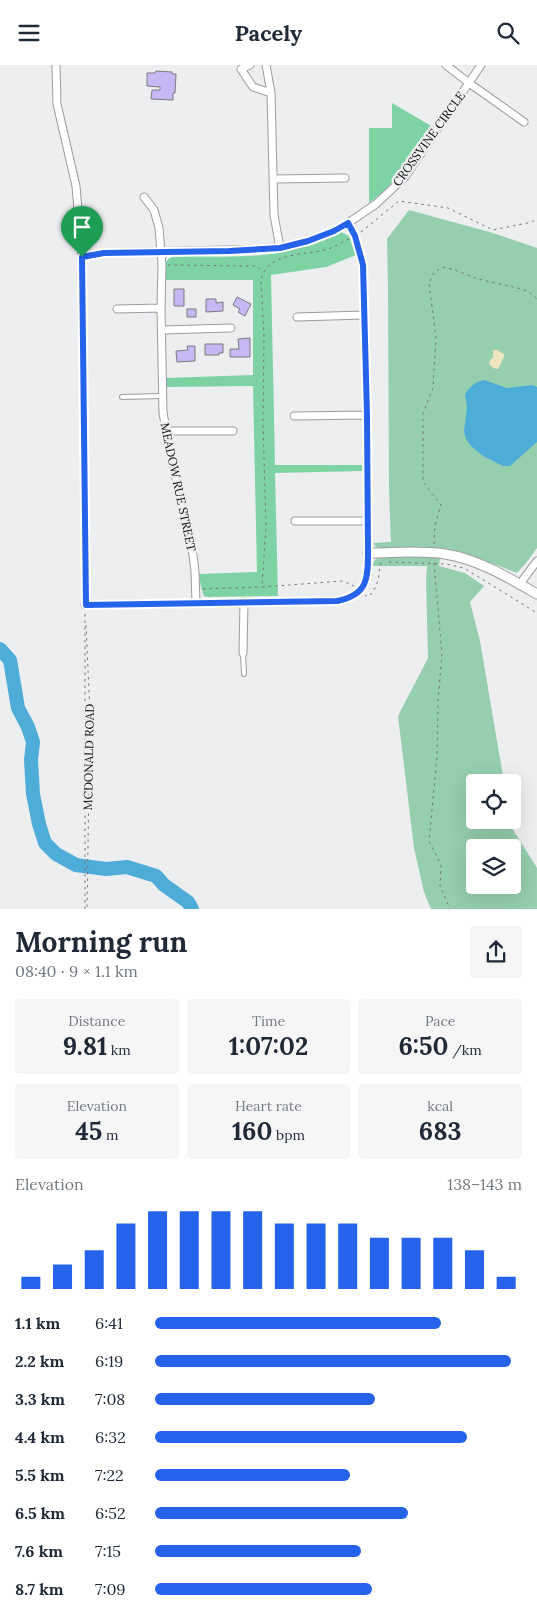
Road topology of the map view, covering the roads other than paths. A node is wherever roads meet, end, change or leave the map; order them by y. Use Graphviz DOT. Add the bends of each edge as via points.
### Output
graph roads {
  1 [pos="56,65"];
  2 [pos="250,65"];
  3 [pos="266,65"];
  4 [pos="446,65"];
  5 [pos="481,65"];
  6 [pos="469,83"];
  7 [pos="271,93"];
  8 [pos="524,122"];
  9 [pos="345,178"];
  10 [pos="274,179"];
  11 [pos="144,197"];
  12 [pos="348,223"];
  13 [pos="280,248"];
  14 [pos="161,252"];
  15 [pos="161,308"];
  16 [pos="117,309"];
  17 [pos="364,315"];
  18 [pos="297,317"];
  19 [pos="231,328"];
  20 [pos="162,330"];
  21 [pos="162,395"];
  22 [pos="122,397"];
  23 [pos="367,415"];
  24 [pos="294,416"];
  25 [pos="166,431"];
  26 [pos="233,431"];
  27 [pos="295,521"];
  28 [pos="367,521"];
  29 [pos="368,553"];
  30 [pos="537,561"];
  31 [pos="519,585"];
  32 [pos="537,594"];
  33 [pos="244,602"];
  34 [pos="196,603"];
  35 [pos="86,605"];
  36 [pos="243,653"];
  37 [pos="244,674"];
  1 -- 14 [label="street, CROSSVINE CIRCLE" via="57,104 76,186 82,257 104,253"];
  2 -- 7 [label="street" via="241,69 253,87"];
  3 -- 7 [label="street"];
  4 -- 6 [label="street"];
  5 -- 6 [label="street, CROSSVINE CIRCLE"];
  6 -- 8 [label="street"];
  6 -- 12 [label="street, CROSSVINE CIRCLE" via="404,177 376,204"];
  7 -- 10 [label="street"];
  9 -- 10 [label="street"];
  10 -- 13 [label="street" via="274,215"];
  11 -- 14 [label="street, MEADOW RUE STREET" via="154,210"];
  12 -- 13 [label="street, CROSSVINE CIRCLE" via="308,241"];
  12 -- 17 [label="street" via="363,265"];
  13 -- 14 [label="street, CROSSVINE CIRCLE"];
  14 -- 15 [label="street, MEADOW RUE STREET"];
  15 -- 16 [label="street"];
  15 -- 20 [label="street, MEADOW RUE STREET"];
  17 -- 18 [label="street"];
  17 -- 23 [label="street"];
  19 -- 20 [label="street"];
  20 -- 21 [label="street, MEADOW RUE STREET"];
  21 -- 22 [label="lane"];
  21 -- 25 [label="street, MEADOW RUE STREET"];
  23 -- 24 [label="street"];
  23 -- 28 [label="street"];
  25 -- 26 [label="street"];
  25 -- 34 [label="street, MEADOW RUE STREET" via="191,539"];
  27 -- 28 [label="street"];
  28 -- 29 [label="street"];
  29 -- 31 [label="street" via="446,554 496,572"];
  29 -- 33 [label="street" via="365,583 349,599"];
  30 -- 31 [label="street"];
  31 -- 32 [label="street"];
  33 -- 34 [label="street"];
  33 -- 36 [label="street"];
  34 -- 35 [label="street"];
  36 -- 37 [label="lane"];
}
